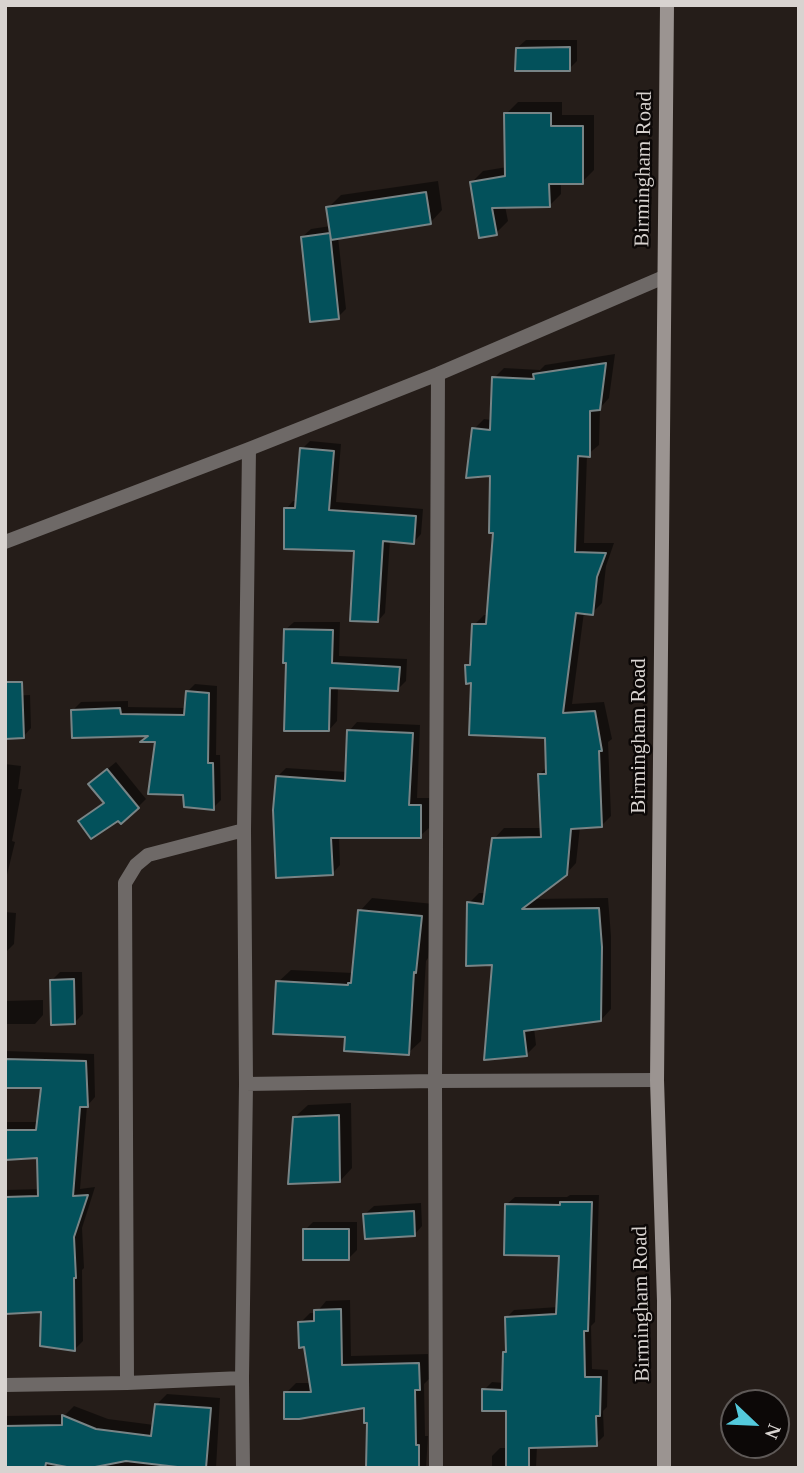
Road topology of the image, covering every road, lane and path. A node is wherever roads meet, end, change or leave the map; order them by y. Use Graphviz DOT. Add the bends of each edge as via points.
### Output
graph roads {
  1 [pos="667,5"];
  2 [pos="664,276"];
  3 [pos="438,374"];
  4 [pos="249,449"];
  5 [pos="5,542"];
  6 [pos="244,830"];
  7 [pos="657,1080"];
  8 [pos="436,1081"];
  9 [pos="246,1084"];
  10 [pos="242,1378"];
  11 [pos="127,1383"];
  12 [pos="5,1385"];
  13 [pos="243,1468"];
  14 [pos="436,1468"];
  15 [pos="664,1468"];
  1 -- 2 [label="street, Birmingham Road"];
  2 -- 3 [label="street"];
  2 -- 7 [label="street, Birmingham Road"];
  3 -- 4 [label="street"];
  3 -- 8 [label="street"];
  4 -- 5 [label="street"];
  4 -- 6 [label="street"];
  6 -- 9 [label="street"];
  6 -- 11 [label="street" via="148,855 125,883"];
  7 -- 8 [label="street"];
  7 -- 15 [label="street, Birmingham Road"];
  8 -- 9 [label="street"];
  8 -- 14 [label="street"];
  9 -- 10 [label="street"];
  10 -- 11 [label="street"];
  10 -- 13 [label="street"];
  11 -- 12 [label="street"];
}
